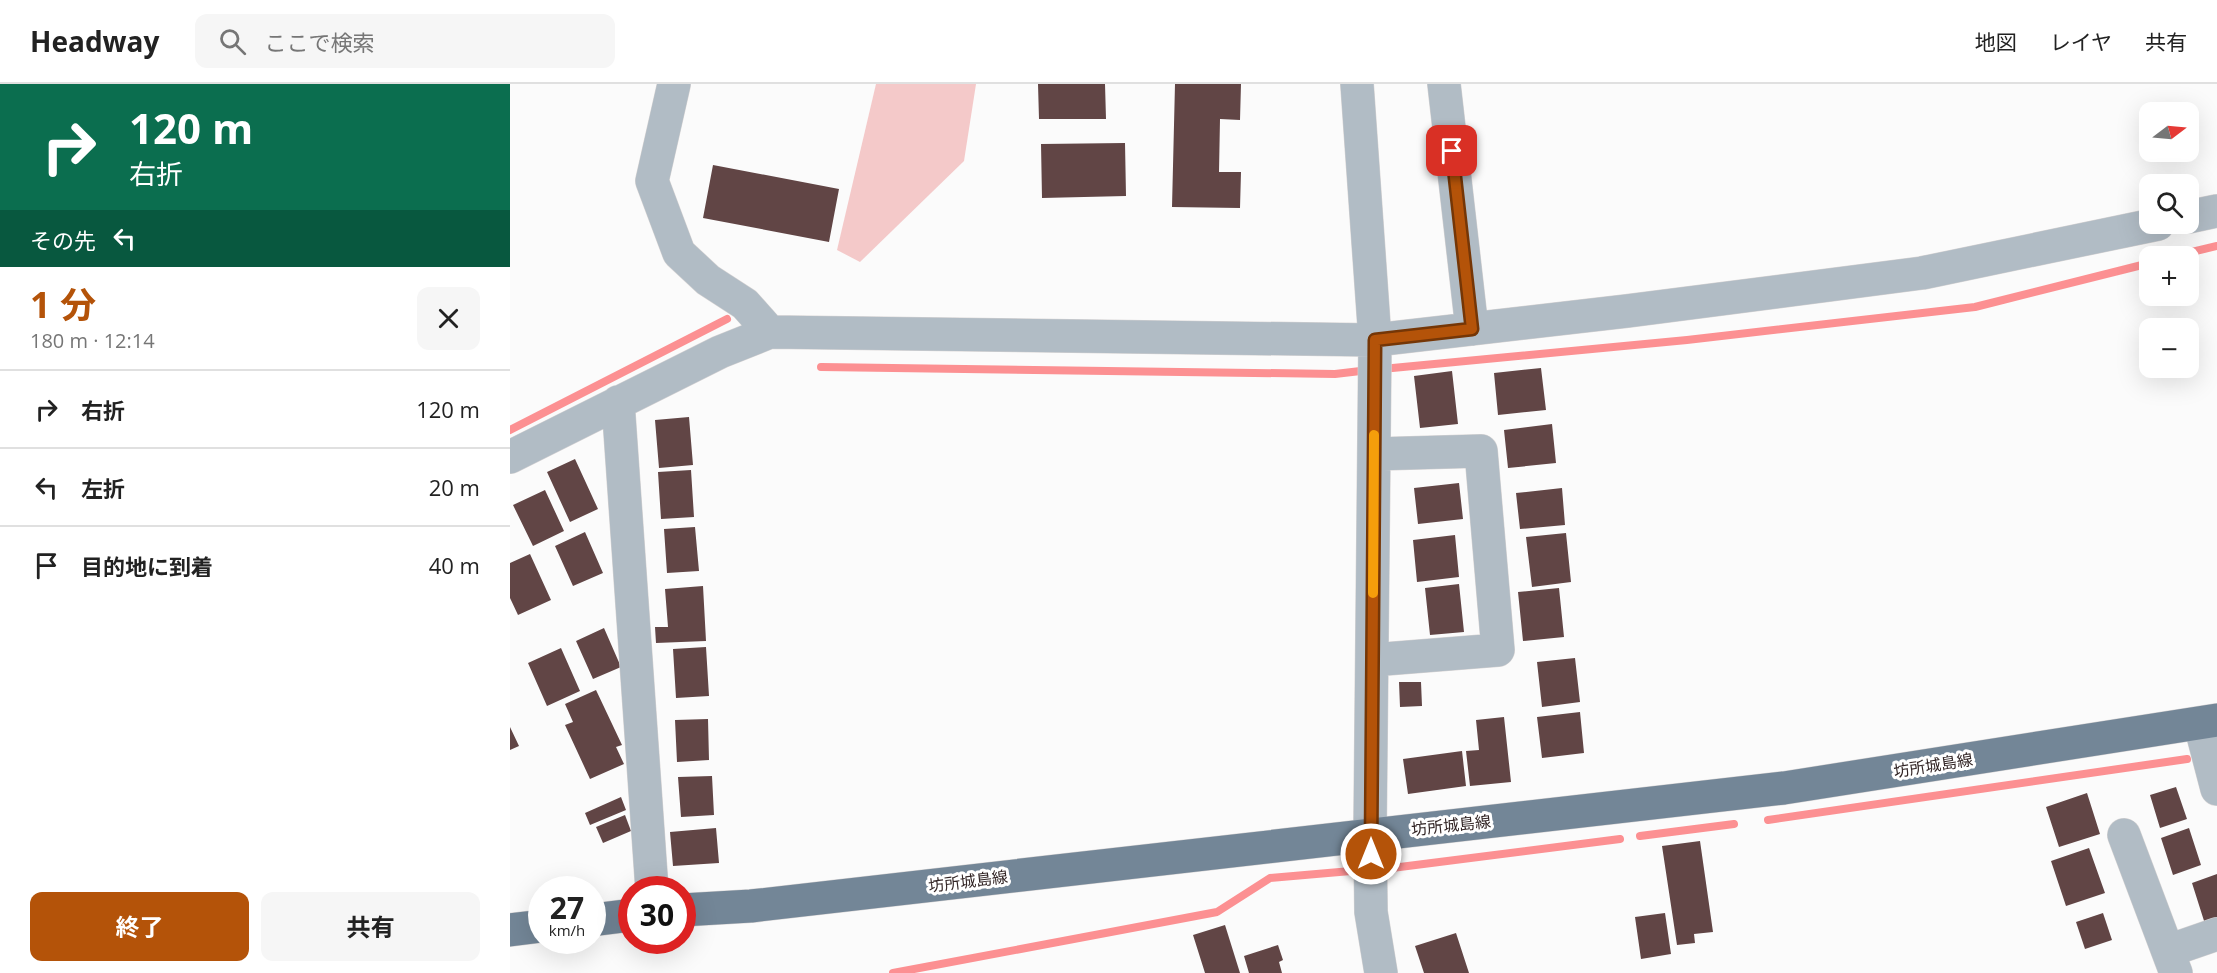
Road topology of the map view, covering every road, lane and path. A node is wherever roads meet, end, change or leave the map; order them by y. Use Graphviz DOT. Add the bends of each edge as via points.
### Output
graph roads {
  1 [pos="674,84"];
  2 [pos="1357,84"];
  3 [pos="1444,84"];
  4 [pos="2217,211"];
  5 [pos="2199,215"];
  6 [pos="2139,228"];
  7 [pos="1472,329"];
  8 [pos="770,332"];
  9 [pos="1375,340"];
  10 [pos="618,402"];
  11 [pos="1374,454"];
  12 [pos="510,457"];
  13 [pos="1372,660"];
  14 [pos="2208,722"];
  15 [pos="2217,789"];
  16 [pos="1370,834"];
  17 [pos="2124,836"];
  18 [pos="651,876"];
  19 [pos="696,909"];
  20 [pos="528,928"];
  21 [pos="510,930"];
  22 [pos="2217,934"];
  23 [pos="2172,962"];
  24 [pos="1381,973"];
  1 -- 8 [label="street" via="652,181 679,253 708,280 745,304"];
  2 -- 9 [label="street"];
  3 -- 7 [label="street"];
  4 -- 5 [label="street"];
  6 -- 7 [label="street" via="1922,273"];
  7 -- 9 [label="street"];
  8 -- 9 [label="street"];
  8 -- 10 [label="street"];
  9 -- 11 [label="street"];
  10 -- 12 [label="street"];
  10 -- 18 [label="street"];
  11 -- 13 [label="street"];
  11 -- 13 [label="street" via="1481,451 1498,650"];
  13 -- 16 [label="street"];
  14 -- 15 [label="street"];
  14 -- 16 [label="main road, 坊所城島線" via="1784,788"];
  16 -- 19 [label="main road, 坊所城島線"];
  16 -- 24 [label="street" via="1371,912"];
  17 -- 23 [label="street"];
  20 -- 21 [label="main road"];
  22 -- 23 [label="street"];
}
